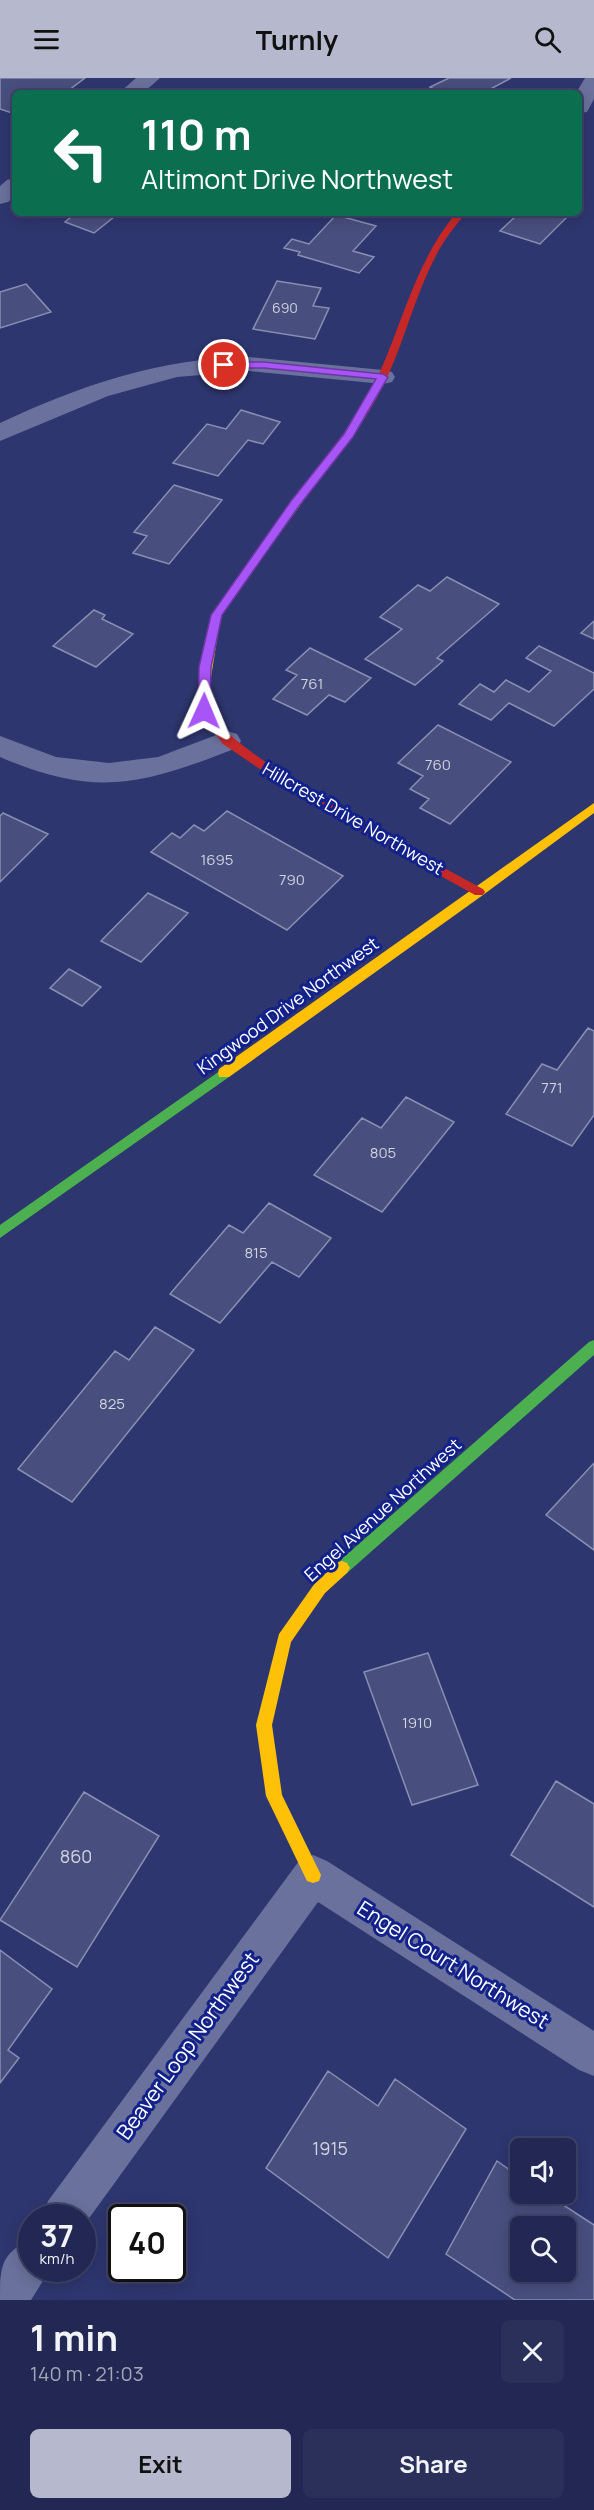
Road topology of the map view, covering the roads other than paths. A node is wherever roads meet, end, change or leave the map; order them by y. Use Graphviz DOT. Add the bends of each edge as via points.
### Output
graph roads {
  1 [pos="148,78"];
  2 [pos="594,80"];
  3 [pos="134,90"];
  4 [pos="582,102"];
  5 [pos="12,187"];
  6 [pos="0,197"];
  7 [pos="458,216"];
  8 [pos="383,377"];
  9 [pos="0,433"];
  10 [pos="227,741"];
  11 [pos="0,746"];
  12 [pos="594,807"];
  13 [pos="479,892"];
  14 [pos="0,1232"];
  15 [pos="594,1346"];
  16 [pos="313,1875"];
  17 [pos="594,2055"];
  18 [pos="73,2204"];
  19 [pos="18,2280"];
  20 [pos="3,2300"];
  1 -- 3 [label="street"];
  2 -- 4 [label="street"];
  5 -- 6 [label="street"];
  7 -- 8 [label="street, Hillcrest Drive Northwest" via="429,260"];
  8 -- 9 [label="street" via="264,365 204,365 140,378 63,403"];
  8 -- 10 [label="street, Hillcrest Drive Northwest" via="349,435 295,503 216,615 205,667 204,711"];
  10 -- 11 [label="street" via="149,769 87,774 40,764"];
  10 -- 13 [label="street, Hillcrest Drive Northwest" via="314,800"];
  12 -- 13 [label="street, Kingwood Drive Northwest"];
  13 -- 14 [label="street, Kingwood Drive Northwest"];
  15 -- 16 [label="street, Engel Avenue Northwest" via="320,1588 284,1639 264,1725 274,1796"];
  16 -- 17 [label="street, Engel Court Northwest"];
  16 -- 18 [label="street, Beaver Loop Northwest"];
  19 -- 20 [label="street"];
}
